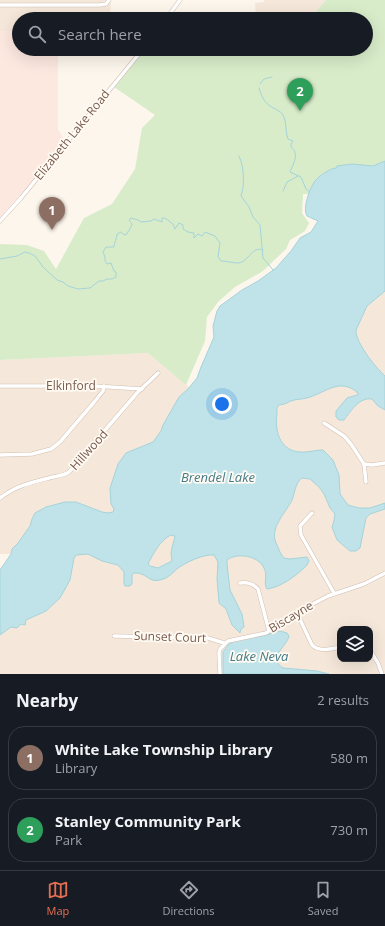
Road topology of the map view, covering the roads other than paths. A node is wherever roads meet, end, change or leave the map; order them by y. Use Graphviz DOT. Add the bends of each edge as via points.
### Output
graph roads {
  1 [pos="24,0"];
  2 [pos="109,0"];
  3 [pos="180,0"];
  4 [pos="0,6"];
  5 [pos="24,6"];
  6 [pos="171,12"];
  7 [pos="137,56"];
  8 [pos="0,221"];
  9 [pos="158,373"];
  10 [pos="0,386"];
  11 [pos="104,386"];
  12 [pos="142,389"];
  13 [pos="324,423"];
  14 [pos="0,455"];
  15 [pos="385,463"];
  16 [pos="364,464"];
  17 [pos="366,482"];
  18 [pos="0,498"];
  19 [pos="312,513"];
  20 [pos="385,573"];
  21 [pos="240,583"];
  22 [pos="334,593"];
  23 [pos="297,613"];
  24 [pos="269,631"];
  25 [pos="114,636"];
  26 [pos="224,643"];
  27 [pos="337,648"];
  28 [pos="373,655"];
  29 [pos="220,674"];
  30 [pos="382,674"];
  1 -- 5 [label="street"];
  2 -- 5 [label="street" via="106,4 100,5"];
  3 -- 6 [label="street"];
  4 -- 5 [label="street"];
  7 -- 8 [label="street, Elizabeth Lake Road"];
  9 -- 12 [label="street, Hillwood"];
  10 -- 11 [label="street, Elkinford"];
  11 -- 12 [label="street, Elkinford"];
  11 -- 14 [label="street" via="98,397 51,449 32,454"];
  12 -- 18 [label="street, Hillwood" via="69,472 19,486"];
  13 -- 16 [label="street" via="344,436"];
  15 -- 16 [label="street"];
  16 -- 17 [label="street"];
  19 -- 22 [label="street" via="300,526 301,534"];
  20 -- 22 [label="street, Biscayne" via="364,584"];
  21 -- 24 [label="street" via="254,585 258,589"];
  22 -- 23 [label="street, Biscayne"];
  23 -- 24 [label="street, Biscayne"];
  23 -- 27 [label="street" via="315,648"];
  24 -- 26 [label="street, Biscayne"];
  25 -- 26 [label="street, Sunset Court" via="208,638"];
  26 -- 29 [label="street" via="219,653"];
  28 -- 30 [label="street"];
}
